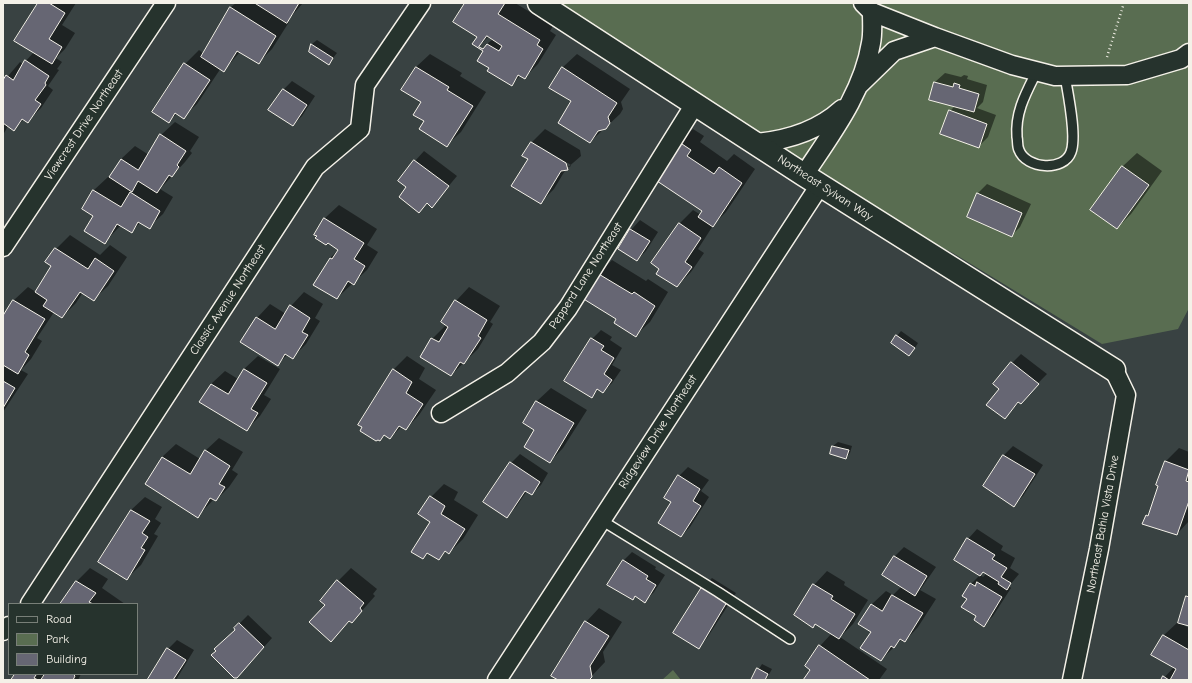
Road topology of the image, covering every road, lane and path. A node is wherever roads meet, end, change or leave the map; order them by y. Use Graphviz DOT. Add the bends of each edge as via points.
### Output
graph roads {
  1 [pos="166,3"];
  2 [pos="421,3"];
  3 [pos="539,3"];
  4 [pos="1124,3"];
  5 [pos="867,8"];
  6 [pos="935,37"];
  7 [pos="1189,53"];
  8 [pos="1037,71"];
  9 [pos="1065,76"];
  10 [pos="1100,76"];
  11 [pos="859,85"];
  12 [pos="850,102"];
  13 [pos="694,104"];
  14 [pos="756,143"];
  15 [pos="812,180"];
  16 [pos="3,247"];
  17 [pos="1114,370"];
  18 [pos="441,413"];
  19 [pos="602,520"];
  20 [pos="31,603"];
  21 [pos="790,639"];
  22 [pos="497,680"];
  23 [pos="1072,680"];
  1 -- 16 [label="street, Viewcrest Drive Northeast"];
  2 -- 20 [label="street, Classic Avenue Northeast" via="365,85 360,129 314,167"];
  3 -- 13 [label="main road, Northeast Sylvan Way"];
  4 -- 10 [label="path"];
  5 -- 6 [label="street"];
  5 -- 11 [label="street" via="871,43"];
  6 -- 8 [label="street" via="1012,65"];
  6 -- 11 [label="street" via="894,51"];
  7 -- 10 [label="street" via="1181,59 1127,75"];
  8 -- 9 [label="street"];
  8 -- 9 [label="lane" via="1019,109 1016,125 1019,150 1024,158 1036,164 1053,166 1067,160 1072,151 1073,130"];
  9 -- 10 [label="street"];
  11 -- 12 [label="street, Ridgeview Drive Northeast"];
  12 -- 14 [label="street" via="828,120 801,134"];
  12 -- 15 [label="street, Ridgeview Drive Northeast"];
  13 -- 14 [label="main road, Northeast Sylvan Way"];
  13 -- 18 [label="street, Pepperd Lane Northeast" via="568,308 542,342 507,373"];
  14 -- 15 [label="main road, Northeast Sylvan Way"];
  15 -- 17 [label="main road, Northeast Sylvan Way"];
  15 -- 19 [label="street, Ridgeview Drive Northeast"];
  17 -- 23 [label="street, Northeast Bahia Vista Drive" via="1126,395 1099,549"];
  19 -- 21 [label="lane"];
  19 -- 22 [label="street, Ridgeview Drive Northeast"];
}
